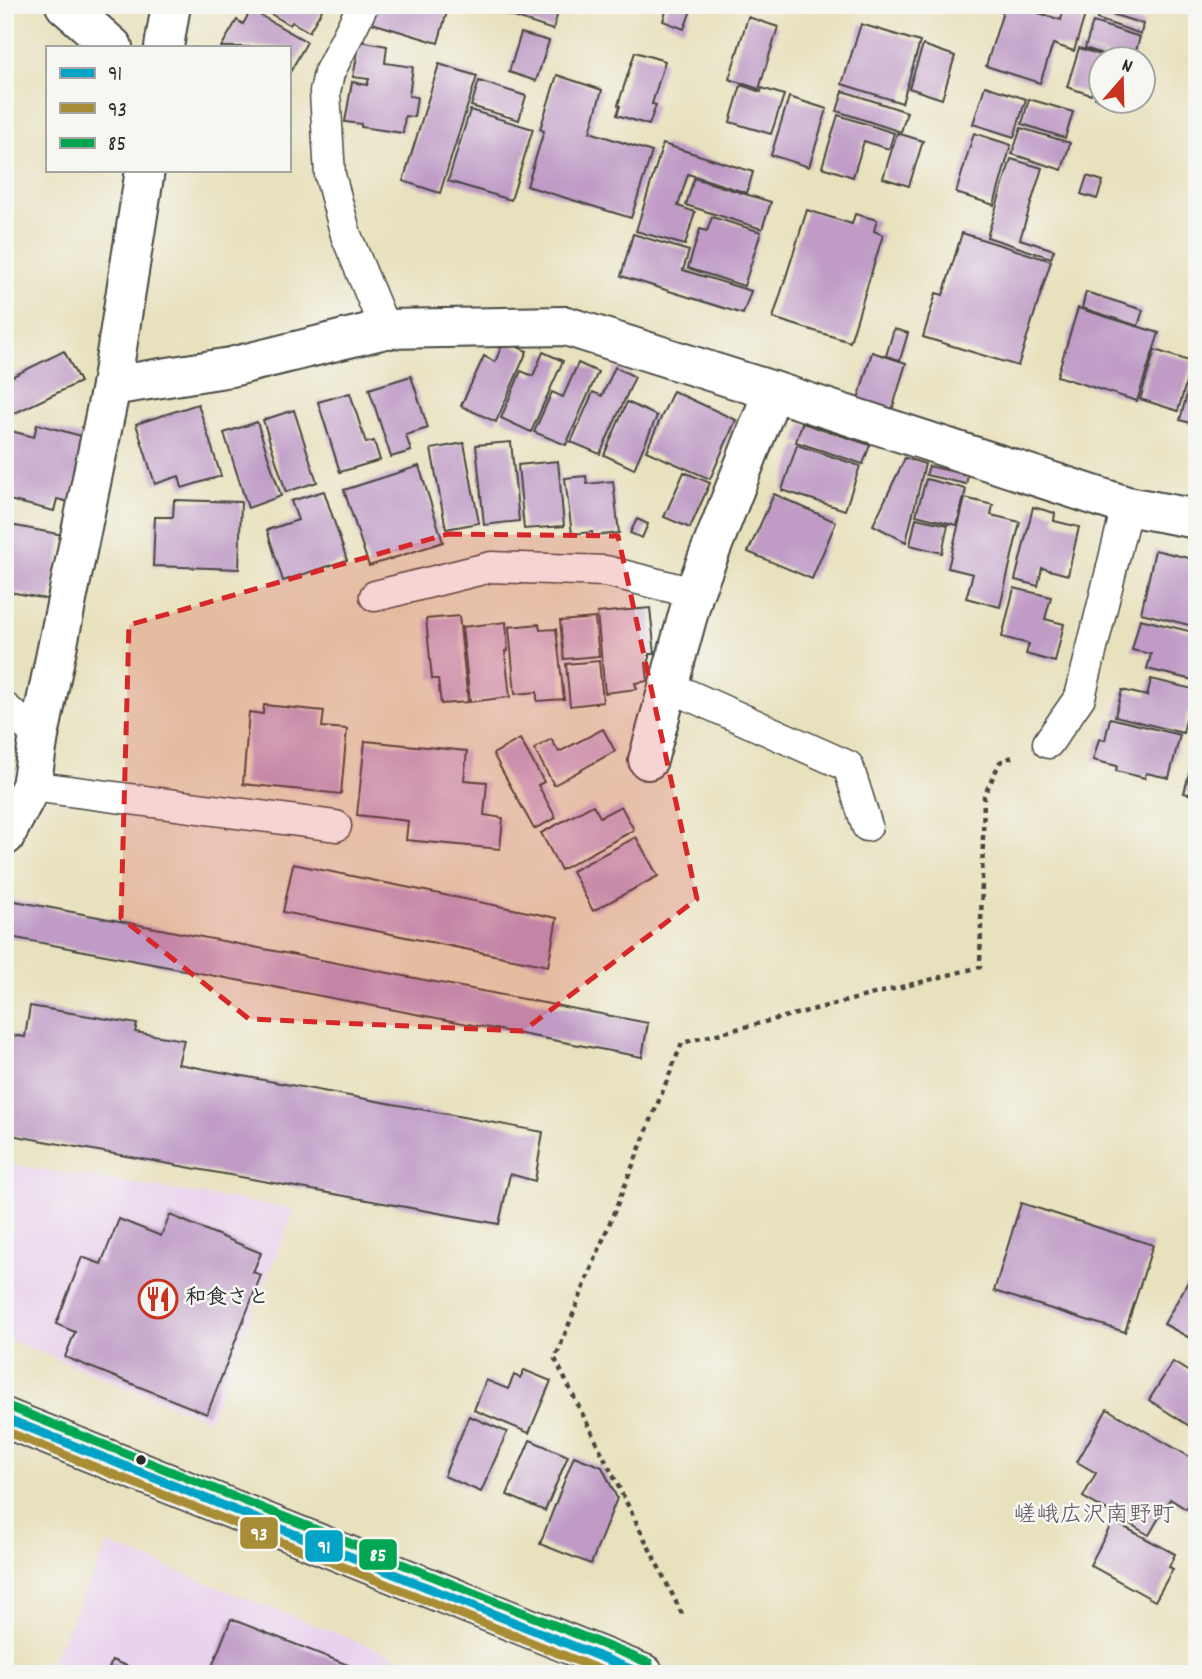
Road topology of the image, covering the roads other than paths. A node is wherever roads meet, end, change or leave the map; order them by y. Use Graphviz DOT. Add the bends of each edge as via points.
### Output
graph roads {
  1 [pos="65,5"];
  2 [pos="170,5"];
  3 [pos="363,5"];
  4 [pos="112,46"];
  5 [pos="164,46"];
  6 [pos="145,172"];
  7 [pos="384,329"];
  8 [pos="111,386"];
  9 [pos="774,391"];
  10 [pos="1126,506"];
  11 [pos="1197,519"];
  12 [pos="694,593"];
  13 [pos="375,596"];
  14 [pos="668,686"];
  15 [pos="5,708"];
  16 [pos="22,736"];
  17 [pos="1048,744"];
  18 [pos="648,760"];
  19 [pos="31,786"];
  20 [pos="336,826"];
  21 [pos="867,826"];
  22 [pos="5,836"];
  23 [pos="5,1418"];
  24 [pos="644,1674"];
  1 -- 4 [label="street"];
  2 -- 5 [label="street"];
  3 -- 7 [label="lane" via="329,74 325,92 330,175 346,234"];
  6 -- 8 [label="street"];
  7 -- 8 [label="street" via="231,367"];
  7 -- 9 [label="street" via="566,326"];
  8 -- 16 [label="street"];
  9 -- 10 [label="street"];
  9 -- 12 [label="street"];
  10 -- 11 [label="street"];
  10 -- 17 [label="lane" via="1080,697"];
  12 -- 13 [label="lane" via="606,572 491,567"];
  12 -- 14 [label="street"];
  14 -- 18 [label="street"];
  14 -- 21 [label="lane" via="848,766"];
  15 -- 16 [label="lane"];
  16 -- 19 [label="street"];
  19 -- 20 [label="lane"];
  19 -- 22 [label="street"];
  23 -- 24 [label="street"];
}
